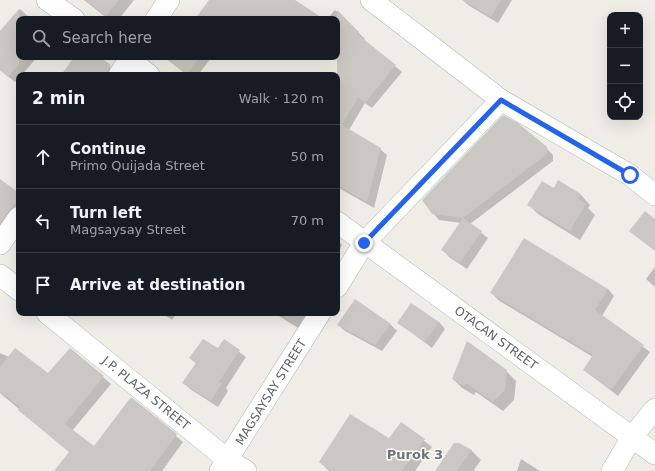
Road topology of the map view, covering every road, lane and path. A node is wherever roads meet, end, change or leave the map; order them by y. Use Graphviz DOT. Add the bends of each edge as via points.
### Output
graph roads {
  1 [pos="47,0"];
  2 [pos="169,0"];
  3 [pos="371,0"];
  4 [pos="70,16"];
  5 [pos="158,16"];
  6 [pos="126,62"];
  7 [pos="144,72"];
  8 [pos="501,100"];
  9 [pos="655,195"];
  10 [pos="16,221"];
  11 [pos="340,224"];
  12 [pos="364,243"];
  13 [pos="0,244"];
  14 [pos="0,275"];
  15 [pos="340,281"];
  16 [pos="16,288"];
  17 [pos="50,316"];
  18 [pos="318,316"];
  19 [pos="655,409"];
  20 [pos="632,437"];
  21 [pos="655,454"];
  22 [pos="224,465"];
  23 [pos="246,471"];
  24 [pos="612,471"];
  1 -- 4 [label="street"];
  2 -- 5 [label="street"];
  3 -- 8 [label="street"];
  6 -- 7 [label="street"];
  8 -- 9 [label="street" via="630,175"];
  8 -- 12 [label="street"];
  10 -- 13 [label="street"];
  11 -- 12 [label="street, OTACAN STREET"];
  12 -- 15 [label="street"];
  12 -- 20 [label="street, OTACAN STREET"];
  14 -- 16 [label="street"];
  17 -- 22 [label="street, J.P. PLAZA STREET"];
  18 -- 22 [label="street, MAGSAYSAY STREET"];
  19 -- 20 [label="street"];
  20 -- 21 [label="street, OTACAN STREET"];
  20 -- 24 [label="street"];
  22 -- 23 [label="street, J.P. PLAZA STREET"];
}
